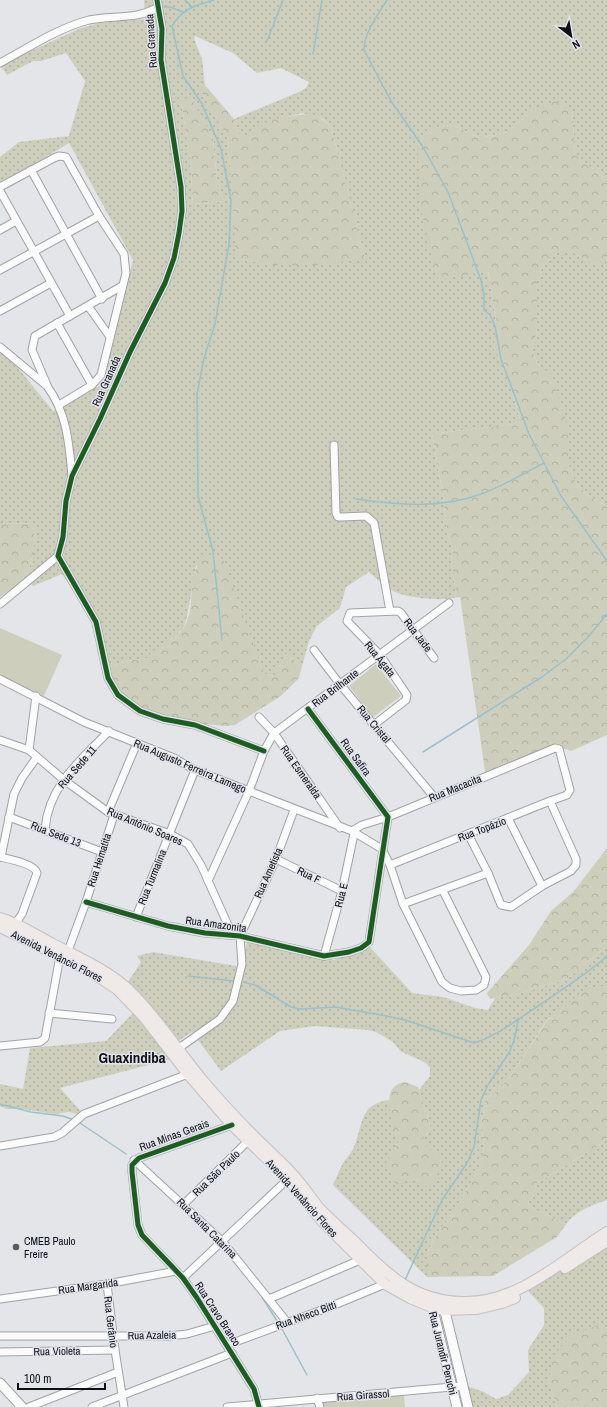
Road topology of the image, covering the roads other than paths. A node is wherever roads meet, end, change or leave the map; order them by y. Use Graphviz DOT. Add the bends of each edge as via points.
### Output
graph roads {
  1 [pos="158,3"];
  2 [pos="0,63"];
  3 [pos="31,170"];
  4 [pos="0,187"];
  5 [pos="0,191"];
  6 [pos="99,216"];
  7 [pos="16,221"];
  8 [pos="0,230"];
  9 [pos="68,234"];
  10 [pos="34,252"];
  11 [pos="0,270"];
  12 [pos="51,283"];
  13 [pos="122,286"];
  14 [pos="102,299"];
  15 [pos="88,306"];
  16 [pos="0,311"];
  17 [pos="70,316"];
  18 [pos="57,323"];
  19 [pos="110,337"];
  20 [pos="0,347"];
  21 [pos="47,386"];
  22 [pos="92,386"];
  23 [pos="59,405"];
  24 [pos="334,445"];
  25 [pos="72,476"];
  26 [pos="58,556"];
  27 [pos="449,603"];
  28 [pos="0,604"];
  29 [pos="390,612"];
  30 [pos="413,630"];
  31 [pos="314,650"];
  32 [pos="380,655"];
  33 [pos="434,658"];
  34 [pos="0,679"];
  35 [pos="339,683"];
  36 [pos="36,696"];
  37 [pos="308,709"];
  38 [pos="259,717"];
  39 [pos="375,724"];
  40 [pos="109,731"];
  41 [pos="274,733"];
  42 [pos="0,740"];
  43 [pos="137,742"];
  44 [pos="559,749"];
  45 [pos="29,750"];
  46 [pos="264,751"];
  47 [pos="38,757"];
  48 [pos="195,770"];
  49 [pos="64,780"];
  50 [pos="249,791"];
  51 [pos="434,797"];
  52 [pos="550,800"];
  53 [pos="294,810"];
  54 [pos="111,814"];
  55 [pos="9,817"];
  56 [pos="388,817"];
  57 [pos="508,818"];
  58 [pos="340,828"];
  59 [pos="45,829"];
  60 [pos="353,833"];
  61 [pos="170,834"];
  62 [pos="468,834"];
  63 [pos="382,849"];
  64 [pos="102,852"];
  65 [pos="0,857"];
  66 [pos="276,859"];
  67 [pos="390,865"];
  68 [pos="488,873"];
  69 [pos="208,881"];
  70 [pos="542,886"];
  71 [pos="342,891"];
  72 [pos="443,891"];
  73 [pos="86,902"];
  74 [pos="403,904"];
  75 [pos="136,917"];
  76 [pos="0,918"];
  77 [pos="17,923"];
  78 [pos="4,929"];
  79 [pos="236,935"];
  80 [pos="64,953"];
  81 [pos="324,956"];
  82 [pos="49,1013"];
  83 [pos="112,1019"];
  84 [pos="0,1046"];
  85 [pos="179,1048"];
  86 [pos="188,1074"];
  87 [pos="232,1125"];
  88 [pos="248,1141"];
  89 [pos="0,1146"];
  90 [pos="134,1160"];
  91 [pos="288,1180"];
  92 [pos="184,1204"];
  93 [pos="607,1232"];
  94 [pos="146,1241"];
  95 [pos="222,1241"];
  96 [pos="607,1242"];
  97 [pos="360,1260"];
  98 [pos="176,1271"];
  99 [pos="183,1278"];
  100 [pos="106,1284"];
  101 [pos="386,1284"];
  102 [pos="0,1299"];
  103 [pos="269,1299"];
  104 [pos="431,1303"];
  105 [pos="443,1305"];
  106 [pos="287,1322"];
  107 [pos="215,1326"];
  108 [pos="112,1335"];
  109 [pos="0,1336"];
  110 [pos="227,1345"];
  111 [pos="114,1350"];
  112 [pos="0,1352"];
  113 [pos="232,1354"];
  114 [pos="118,1372"];
  115 [pos="0,1383"];
  116 [pos="463,1386"];
  117 [pos="452,1388"];
  118 [pos="122,1396"];
  119 [pos="317,1398"];
  120 [pos="288,1404"];
  121 [pos="259,1405"];
  122 [pos="22,1407"];
  123 [pos="29,1407"];
  124 [pos="92,1407"];
  125 [pos="124,1407"];
  126 [pos="227,1407"];
  127 [pos="320,1407"];
  128 [pos="457,1407"];
  129 [pos="468,1407"];
  1 -- 2 [label="street" via="140,15 101,18 80,23"];
  1 -- 25 [label="street, Rua Granada" via="162,29 161,60 181,188 182,211 179,233 165,283"];
  3 -- 4 [label="street"];
  3 -- 6 [label="street" via="59,156 66,157"];
  3 -- 9 [label="street"];
  5 -- 7 [label="street"];
  6 -- 9 [label="street"];
  6 -- 13 [label="street" via="124,254 126,273"];
  7 -- 8 [label="street"];
  7 -- 10 [label="street"];
  9 -- 10 [label="street"];
  9 -- 14 [label="street"];
  10 -- 11 [label="street"];
  10 -- 12 [label="street"];
  12 -- 16 [label="street"];
  12 -- 17 [label="street"];
  13 -- 14 [label="street"];
  13 -- 19 [label="street"];
  14 -- 15 [label="street"];
  15 -- 17 [label="street"];
  15 -- 19 [label="street"];
  17 -- 18 [label="street"];
  18 -- 21 [label="street" via="38,333 33,340 32,350"];
  18 -- 22 [label="street"];
  19 -- 22 [label="street" via="103,370"];
  20 -- 21 [label="street"];
  21 -- 23 [label="street"];
  22 -- 23 [label="street"];
  23 -- 25 [label="street" via="66,424"];
  24 -- 29 [label="street" via="336,513 342,517 366,516 374,523"];
  25 -- 26 [label="street, Rua Granada"];
  26 -- 28 [label="street"];
  26 -- 46 [label="street" via="96,622 108,678 124,700 140,711 163,719 195,725"];
  27 -- 30 [label="street, Rua Brilhante"];
  29 -- 30 [label="street, Rua Jade" via="401,613"];
  29 -- 32 [label="street, Rua Ágata" via="350,613 347,621"];
  30 -- 32 [label="street, Rua Brilhante"];
  30 -- 33 [label="street, Rua Jade"];
  31 -- 35 [label="street, Rua Cristal"];
  32 -- 35 [label="street, Rua Brilhante"];
  32 -- 39 [label="street, Rua Ágata" via="406,693 406,700"];
  34 -- 36 [label="street, Rua Augusto Ferreira Lamego"];
  35 -- 37 [label="street, Rua Brilhante"];
  35 -- 39 [label="street, Rua Cristal"];
  36 -- 40 [label="street, Rua Augusto Ferreira Lamego" via="84,722"];
  36 -- 45 [label="street"];
  37 -- 41 [label="street, Rua Brilhante"];
  37 -- 56 [label="street, Rua Safira"];
  38 -- 41 [label="street, Rua Esmeralda"];
  39 -- 51 [label="street, Rua Cristal"];
  40 -- 43 [label="street, Rua Augusto Ferreira Lamego"];
  40 -- 49 [label="street, Rua Sede 11"];
  41 -- 46 [label="street, Rua Brilhante"];
  41 -- 58 [label="street, Rua Esmeralda"];
  42 -- 45 [label="street, Rua Antônio Soares"];
  43 -- 48 [label="street, Rua Augusto Ferreira Lamego"];
  43 -- 54 [label="street, Rua Hematita"];
  44 -- 51 [label="street, Rua Macacita" via="555,748"];
  44 -- 52 [label="street, Rua Topázio" via="570,790 567,795"];
  45 -- 47 [label="street, Rua Antônio Soares"];
  46 -- 50 [label="street, Rua Brilhante"];
  47 -- 49 [label="street, Rua Antônio Soares"];
  47 -- 55 [label="street" via="18,785"];
  48 -- 50 [label="street, Rua Augusto Ferreira Lamego"];
  48 -- 61 [label="street, Rua Turmalina"];
  49 -- 54 [label="street, Rua Antônio Soares"];
  49 -- 59 [label="street, Rua Sede 11" via="50,804"];
  50 -- 53 [label="street, Rua Augusto Ferreira Lamego"];
  50 -- 69 [label="street, Rua Brilhante"];
  51 -- 56 [label="street, Rua Macacita"];
  52 -- 57 [label="street, Rua Topázio"];
  52 -- 70 [label="street" via="576,859 576,865 571,871"];
  53 -- 58 [label="street, Rua Augusto Ferreira Lamego"];
  53 -- 66 [label="street, Rua Ametista"];
  54 -- 61 [label="street, Rua Antônio Soares"];
  54 -- 64 [label="street, Rua Hematita"];
  55 -- 59 [label="street, Rua Sede 13"];
  55 -- 65 [label="street"];
  56 -- 60 [label="street, Rua Macacita" via="362,825"];
  56 -- 63 [label="street"];
  57 -- 62 [label="street, Rua Topázio"];
  57 -- 70 [label="street"];
  58 -- 60 [label="street, Rua Augusto Ferreira Lamego"];
  59 -- 64 [label="street, Rua Sede 13"];
  60 -- 63 [label="street, Rua Augusto Ferreira Lamego"];
  60 -- 71 [label="street, Rua E"];
  61 -- 69 [label="street, Rua Antônio Soares" via="190,846"];
  61 -- 75 [label="street, Rua Turmalina"];
  62 -- 67 [label="street, Rua Topázio"];
  62 -- 68 [label="street"];
  63 -- 67 [label="street"];
  63 -- 81 [label="street, Rua Amazonita" via="367,944 349,952"];
  64 -- 73 [label="street, Rua Hematita"];
  65 -- 77 [label="street" via="31,866 36,870 28,902"];
  66 -- 71 [label="street, Rua F"];
  66 -- 79 [label="street, Rua Ametista"];
  67 -- 74 [label="street"];
  68 -- 70 [label="street" via="504,907 511,907"];
  68 -- 72 [label="street"];
  69 -- 79 [label="street, Rua Antônio Soares"];
  71 -- 81 [label="street, Rua E"];
  72 -- 74 [label="street"];
  72 -- 74 [label="street" via="486,977 484,985 476,990 456,990 442,982"];
  73 -- 75 [label="street, Rua Amazonita"];
  73 -- 80 [label="street, Rua Hematita"];
  75 -- 79 [label="street, Rua Amazonita" via="184,930"];
  76 -- 77 [label="main road, Avenida Venâncio Flores"];
  77 -- 78 [label="street"];
  77 -- 80 [label="main road, Avenida Venâncio Flores"];
  78 -- 80 [label="main road, Avenida Venâncio Flores"];
  79 -- 81 [label="street, Rua Amazonita"];
  79 -- 85 [label="street" via="242,964 236,992 228,1010 207,1029"];
  80 -- 82 [label="street, Rua Hematita"];
  80 -- 85 [label="main road, Avenida Venâncio Flores" via="110,975 130,991"];
  80 -- 86 [label="main road, Avenida Venâncio Flores" via="117,989 143,1016"];
  82 -- 83 [label="street"];
  82 -- 84 [label="street, Rua Hematita" via="46,1036 40,1042"];
  85 -- 104 [label="main road, Avenida Venâncio Flores" via="211,1089 292,1173 326,1214 394,1279"];
  86 -- 87 [label="main road, Avenida Venâncio Flores"];
  86 -- 89 [label="street" via="84,1114 54,1137"];
  87 -- 88 [label="main road, Avenida Venâncio Flores"];
  87 -- 90 [label="street, Rua Minas Gerais"];
  88 -- 91 [label="main road, Avenida Venâncio Flores"];
  88 -- 92 [label="street, Rua São Paulo"];
  90 -- 92 [label="street, Rua Santa Catarina"];
  90 -- 94 [label="street, Rua Minas Gerais" via="132,1165 138,1225"];
  91 -- 95 [label="street"];
  91 -- 97 [label="main road, Avenida Venâncio Flores" via="315,1214"];
  92 -- 95 [label="street, Rua Santa Catarina"];
  93 -- 105 [label="main road" via="514,1292 479,1301"];
  94 -- 98 [label="street, Rua Cravo Branco"];
  95 -- 99 [label="street"];
  95 -- 103 [label="street, Rua Santa Catarina"];
  96 -- 105 [label="main road" via="529,1290 502,1303 477,1309"];
  97 -- 101 [label="main road, Avenida Venâncio Flores"];
  97 -- 103 [label="street"];
  98 -- 99 [label="street, Rua Cravo Branco"];
  98 -- 100 [label="street, Rua Margarida"];
  99 -- 107 [label="street, Rua Cravo Branco"];
  100 -- 102 [label="street, Rua Margarida"];
  100 -- 108 [label="street, Rua Gerânio"];
  101 -- 104 [label="main road, Avenida Venâncio Flores" via="410,1298"];
  101 -- 106 [label="street, Rua Nheco Bitti"];
  103 -- 106 [label="street, Rua Santa Catarina"];
  104 -- 105 [label="main road"];
  104 -- 117 [label="street, Rua Jurandir Peruchi"];
  105 -- 116 [label="street, Rua Jurandir Peruchi"];
  106 -- 110 [label="street, Rua Nheco Bitti"];
  107 -- 108 [label="street, Rua Azaleia" via="179,1336"];
  107 -- 110 [label="street, Rua Cravo Branco"];
  108 -- 109 [label="street, Rua Violeta"];
  108 -- 111 [label="street, Rua Gerânio"];
  110 -- 113 [label="street, Rua Cravo Branco"];
  111 -- 112 [label="street, Rua Violeta"];
  111 -- 114 [label="street, Rua Gerânio"];
  113 -- 118 [label="street"];
  113 -- 121 [label="street, Rua Cravo Branco" via="254,1389"];
  114 -- 118 [label="street, Rua Gerânio"];
  114 -- 123 [label="street"];
  115 -- 122 [label="street"];
  116 -- 117 [label="street, Rua Girassol"];
  116 -- 129 [label="street, Rua Jurandir Peruchi"];
  117 -- 119 [label="street, Rua Girassol"];
  117 -- 128 [label="street, Rua Jurandir Peruchi"];
  118 -- 124 [label="street"];
  118 -- 125 [label="street, Rua Gerânio"];
  119 -- 120 [label="street, Rua Girassol"];
  119 -- 127 [label="street"];
  120 -- 121 [label="street, Rua Girassol"];
  121 -- 126 [label="street, Rua Girassol"];
}
